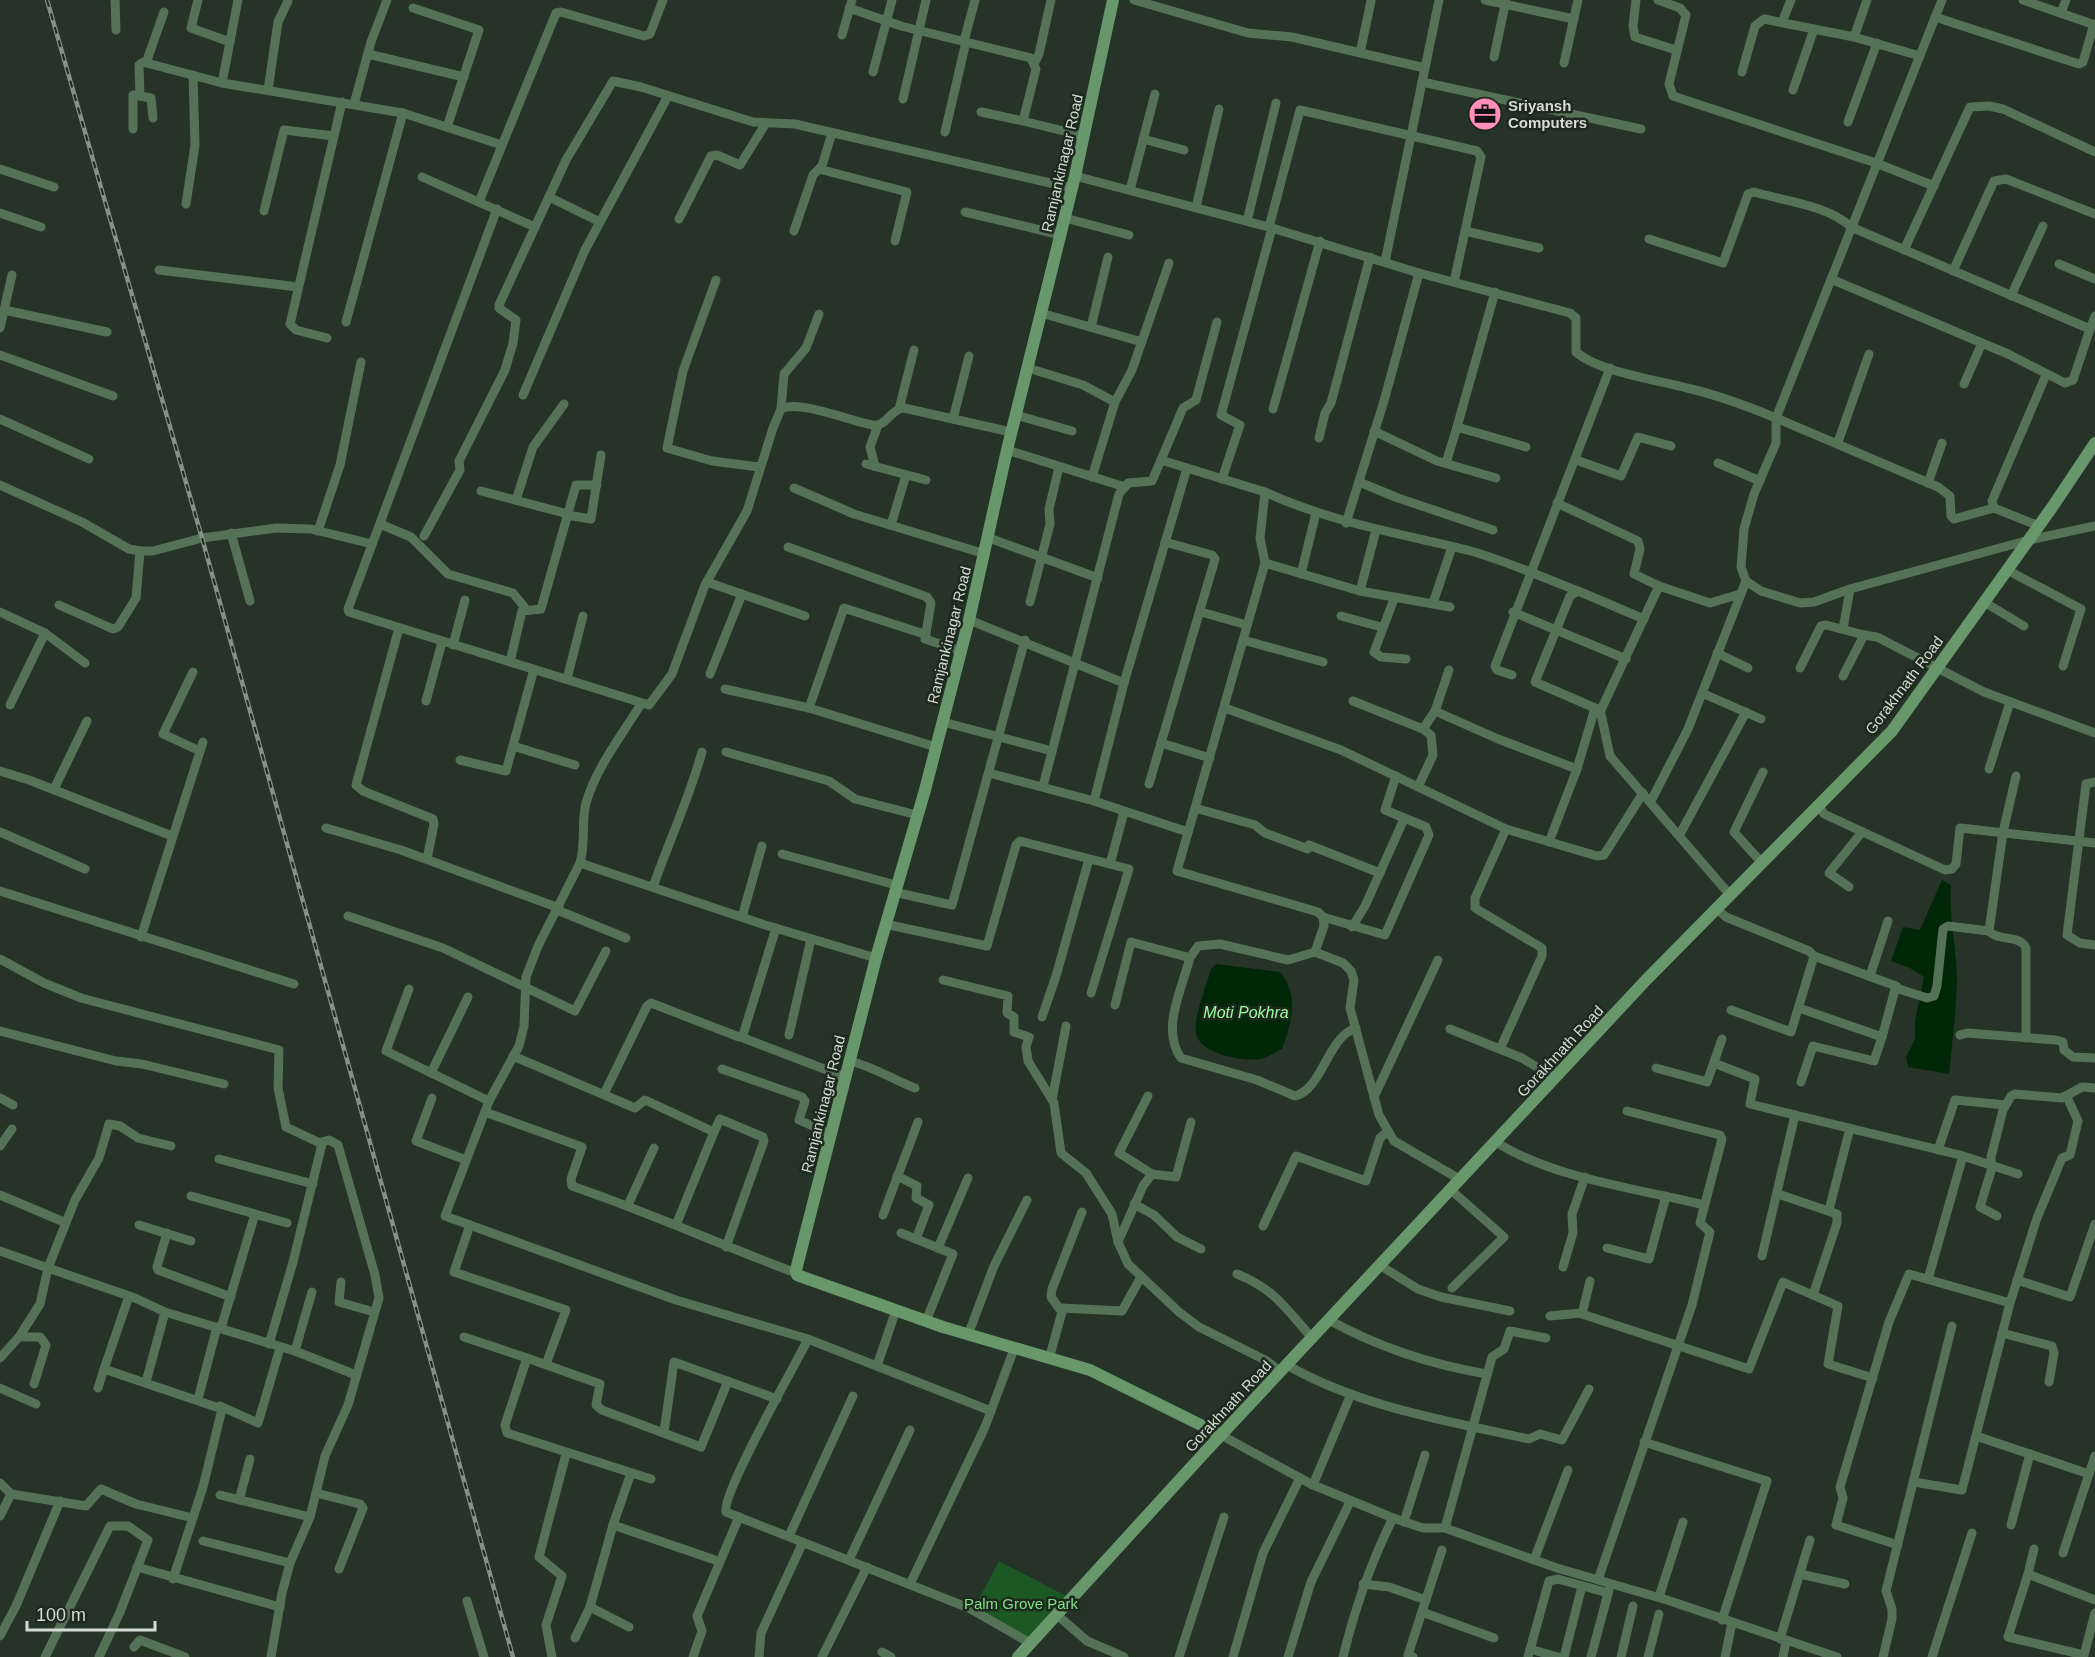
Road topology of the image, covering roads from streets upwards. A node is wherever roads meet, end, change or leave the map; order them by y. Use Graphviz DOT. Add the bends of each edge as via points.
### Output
graph roads {
  1 [pos="115,0"];
  2 [pos="198,0"];
  3 [pos="238,0"];
  4 [pos="387,0"];
  5 [pos="663,0"];
  6 [pos="892,0"];
  7 [pos="926,0"];
  8 [pos="975,0"];
  9 [pos="1052,0"];
  10 [pos="1113,0"];
  11 [pos="1134,0"];
  12 [pos="1439,0"];
  13 [pos="1485,0"];
  14 [pos="1578,0"];
  15 [pos="1636,0"];
  16 [pos="1658,0"];
  17 [pos="1791,0"];
  18 [pos="1867,0"];
  19 [pos="1942,0"];
  20 [pos="2023,0"];
  21 [pos="2066,0"];
  22 [pos="288,1"];
  23 [pos="1371,1"];
  24 [pos="1506,2"];
  25 [pos="851,4"];
  26 [pos="413,8"];
  27 [pos="164,12"];
  28 [pos="2061,13"];
  29 [pos="1935,17"];
  30 [pos="1574,19"];
  31 [pos="886,21"];
  32 [pos="1782,22"];
  33 [pos="2095,25"];
  34 [pos="1814,29"];
  35 [pos="116,30"];
  36 [pos="918,30"];
  37 [pos="842,35"];
  38 [pos="1854,37"];
  39 [pos="230,42"];
  40 [pos="965,42"];
  41 [pos="1876,44"];
  42 [pos="1676,50"];
  43 [pos="1360,53"];
  44 [pos="368,54"];
  45 [pos="1920,56"];
  46 [pos="1494,57"];
  47 [pos="146,63"];
  48 [pos="1564,63"];
  49 [pos="1034,64"];
  50 [pos="1425,68"];
  51 [pos="873,72"];
  52 [pos="1742,72"];
  53 [pos="193,75"];
  54 [pos="464,77"];
  55 [pos="1422,82"];
  56 [pos="222,83"];
  57 [pos="268,90"];
  58 [pos="1793,90"];
  59 [pos="1155,94"];
  60 [pos="140,96"];
  61 [pos="668,96"];
  62 [pos="903,99"];
  63 [pos="342,102"];
  64 [pos="1276,103"];
  65 [pos="354,104"];
  66 [pos="1219,110"];
  67 [pos="981,112"];
  68 [pos="403,113"];
  69 [pos="153,118"];
  70 [pos="1023,121"];
  71 [pos="1848,122"];
  72 [pos="766,123"];
  73 [pos="447,127"];
  74 [pos="133,129"];
  75 [pos="1641,129"];
  76 [pos="945,132"];
  77 [pos="832,133"];
  78 [pos="1411,134"];
  79 [pos="334,136"];
  80 [pos="1084,136"];
  81 [pos="1143,139"];
  82 [pos="502,145"];
  83 [pos="1184,150"];
  84 [pos="2095,152"];
  85 [pos="1876,163"];
  86 [pos="0,169"];
  87 [pos="819,169"];
  88 [pos="422,177"];
  89 [pos="1074,182"];
  90 [pos="1934,186"];
  91 [pos="54,187"];
  92 [pos="1130,190"];
  93 [pos="549,197"];
  94 [pos="479,202"];
  95 [pos="186,204"];
  96 [pos="1196,207"];
  97 [pos="497,209"];
  98 [pos="264,211"];
  99 [pos="965,212"];
  100 [pos="0,213"];
  101 [pos="2095,214"];
  102 [pos="1065,218"];
  103 [pos="679,219"];
  104 [pos="1247,221"];
  105 [pos="600,222"];
  106 [pos="2043,226"];
  107 [pos="41,227"];
  108 [pos="535,227"];
  109 [pos="1270,227"];
  110 [pos="1851,227"];
  111 [pos="794,231"];
  112 [pos="1465,231"];
  113 [pos="1060,235"];
  114 [pos="1129,235"];
  115 [pos="1649,239"];
  116 [pos="895,241"];
  117 [pos="1320,241"];
  118 [pos="1539,248"];
  119 [pos="1904,250"];
  120 [pos="1108,257"];
  121 [pos="1370,257"];
  122 [pos="1385,262"];
  123 [pos="1169,263"];
  124 [pos="2059,264"];
  125 [pos="159,270"];
  126 [pos="1953,271"];
  127 [pos="1419,273"];
  128 [pos="12,275"];
  129 [pos="1830,279"];
  130 [pos="2095,279"];
  131 [pos="716,280"];
  132 [pos="1455,282"];
  133 [pos="298,287"];
  134 [pos="1495,292"];
  135 [pos="2011,296"];
  136 [pos="4,310"];
  137 [pos="819,314"];
  138 [pos="1041,314"];
  139 [pos="2095,316"];
  140 [pos="346,322"];
  141 [pos="1217,322"];
  142 [pos="0,324"];
  143 [pos="1091,327"];
  144 [pos="2090,329"];
  145 [pos="107,332"];
  146 [pos="327,338"];
  147 [pos="1142,342"];
  148 [pos="1982,343"];
  149 [pos="914,350"];
  150 [pos="1869,354"];
  151 [pos="0,355"];
  152 [pos="969,356"];
  153 [pos="361,362"];
  154 [pos="1028,368"];
  155 [pos="1610,368"];
  156 [pos="2046,375"];
  157 [pos="1964,384"];
  158 [pos="523,395"];
  159 [pos="113,396"];
  160 [pos="1115,402"];
  161 [pos="564,404"];
  162 [pos="1273,408"];
  163 [pos="781,409"];
  164 [pos="899,409"];
  165 [pos="1016,415"];
  166 [pos="1776,418"];
  167 [pos="0,419"];
  168 [pos="953,419"];
  169 [pos="878,425"];
  170 [pos="1456,427"];
  171 [pos="1072,431"];
  172 [pos="1374,431"];
  173 [pos="1011,432"];
  174 [pos="1319,438"];
  175 [pos="1838,442"];
  176 [pos="1942,443"];
  177 [pos="2095,443"];
  178 [pos="1671,446"];
  179 [pos="1526,447"];
  180 [pos="1007,450"];
  181 [pos="601,454"];
  182 [pos="89,459"];
  183 [pos="1161,460"];
  184 [pos="1576,460"];
  185 [pos="1446,463"];
  186 [pos="1718,463"];
  187 [pos="759,467"];
  188 [pos="1059,467"];
  189 [pos="1187,468"];
  190 [pos="906,475"];
  191 [pos="1092,477"];
  192 [pos="1496,478"];
  193 [pos="1222,479"];
  194 [pos="926,480"];
  195 [pos="1760,481"];
  196 [pos="1359,482"];
  197 [pos="1928,483"];
  198 [pos="0,485"];
  199 [pos="597,485"];
  200 [pos="1125,487"];
  201 [pos="794,489"];
  202 [pos="13,490"];
  203 [pos="481,491"];
  204 [pos="1265,492"];
  205 [pos="0,494"];
  206 [pos="516,500"];
  207 [pos="1557,503"];
  208 [pos="1994,508"];
  209 [pos="1316,513"];
  210 [pos="568,515"];
  211 [pos="1346,523"];
  212 [pos="380,524"];
  213 [pos="891,525"];
  214 [pos="2039,526"];
  215 [pos="2095,526"];
  216 [pos="1376,530"];
  217 [pos="1493,530"];
  218 [pos="318,531"];
  219 [pos="231,533"];
  220 [pos="424,536"];
  221 [pos="989,538"];
  222 [pos="2029,540"];
  223 [pos="1165,542"];
  224 [pos="372,544"];
  225 [pos="1452,547"];
  226 [pos="788,548"];
  227 [pos="140,551"];
  228 [pos="985,554"];
  229 [pos="1041,557"];
  230 [pos="1265,562"];
  231 [pos="2007,570"];
  232 [pos="1530,572"];
  233 [pos="1301,574"];
  234 [pos="1098,578"];
  235 [pos="1746,581"];
  236 [pos="707,582"];
  237 [pos="1659,586"];
  238 [pos="1850,589"];
  239 [pos="1360,591"];
  240 [pos="1578,591"];
  241 [pos="742,594"];
  242 [pos="1740,594"];
  243 [pos="1394,598"];
  244 [pos="465,600"];
  245 [pos="250,601"];
  246 [pos="1030,602"];
  247 [pos="1984,602"];
  248 [pos="1433,603"];
  249 [pos="59,605"];
  250 [pos="1450,607"];
  251 [pos="526,609"];
  252 [pos="0,612"];
  253 [pos="1201,612"];
  254 [pos="1514,612"];
  255 [pos="583,616"];
  256 [pos="805,616"];
  257 [pos="1341,616"];
  258 [pos="1644,619"];
  259 [pos="969,620"];
  260 [pos="1247,625"];
  261 [pos="2024,626"];
  262 [pos="1382,627"];
  263 [pos="399,628"];
  264 [pos="1843,629"];
  265 [pos="1557,630"];
  266 [pos="45,633"];
  267 [pos="924,634"];
  268 [pos="1864,635"];
  269 [pos="1025,640"];
  270 [pos="1243,640"];
  271 [pos="441,642"];
  272 [pos="453,645"];
  273 [pos="961,651"];
  274 [pos="1718,653"];
  275 [pos="1406,659"];
  276 [pos="1626,659"];
  277 [pos="510,662"];
  278 [pos="1323,662"];
  279 [pos="85,663"];
  280 [pos="1075,663"];
  281 [pos="2063,666"];
  282 [pos="1938,667"];
  283 [pos="1748,668"];
  284 [pos="1800,668"];
  285 [pos="534,669"];
  286 [pos="1449,670"];
  287 [pos="193,672"];
  288 [pos="710,674"];
  289 [pos="1512,675"];
  290 [pos="1843,676"];
  291 [pos="567,679"];
  292 [pos="1124,683"];
  293 [pos="725,689"];
  294 [pos="1702,693"];
  295 [pos="426,701"];
  296 [pos="1353,702"];
  297 [pos="2010,702"];
  298 [pos="641,704"];
  299 [pos="10,705"];
  300 [pos="809,708"];
  301 [pos="1225,708"];
  302 [pos="1597,710"];
  303 [pos="1435,711"];
  304 [pos="1746,712"];
  305 [pos="1761,718"];
  306 [pos="87,721"];
  307 [pos="943,722"];
  308 [pos="1423,729"];
  309 [pos="2095,733"];
  310 [pos="999,736"];
  311 [pos="203,742"];
  312 [pos="1161,743"];
  313 [pos="513,746"];
  314 [pos="936,747"];
  315 [pos="1052,751"];
  316 [pos="200,752"];
  317 [pos="702,752"];
  318 [pos="726,752"];
  319 [pos="1210,758"];
  320 [pos="460,760"];
  321 [pos="575,765"];
  322 [pos="1577,769"];
  323 [pos="1989,769"];
  324 [pos="0,771"];
  325 [pos="989,772"];
  326 [pos="1763,772"];
  327 [pos="1396,776"];
  328 [pos="2016,776"];
  329 [pos="2095,782"];
  330 [pos="1149,784"];
  331 [pos="1043,786"];
  332 [pos="1419,787"];
  333 [pos="54,789"];
  334 [pos="1643,793"];
  335 [pos="1094,801"];
  336 [pos="1651,801"];
  337 [pos="1819,805"];
  338 [pos="1195,808"];
  339 [pos="1124,812"];
  340 [pos="917,815"];
  341 [pos="1404,819"];
  342 [pos="326,828"];
  343 [pos="1506,830"];
  344 [pos="0,832"];
  345 [pos="1188,832"];
  346 [pos="1862,832"];
  347 [pos="2003,832"];
  348 [pos="1680,834"];
  349 [pos="172,837"];
  350 [pos="2077,841"];
  351 [pos="1549,842"];
  352 [pos="2095,843"];
  353 [pos="762,846"];
  354 [pos="782,854"];
  355 [pos="427,859"];
  356 [pos="1089,859"];
  357 [pos="580,863"];
  358 [pos="1762,863"];
  359 [pos="1110,864"];
  360 [pos="85,869"];
  361 [pos="1380,873"];
  362 [pos="653,887"];
  363 [pos="1849,887"];
  364 [pos="895,888"];
  365 [pos="0,891"];
  366 [pos="1730,895"];
  367 [pos="558,909"];
  368 [pos="1717,909"];
  369 [pos="348,916"];
  370 [pos="742,917"];
  371 [pos="1323,917"];
  372 [pos="1888,921"];
  373 [pos="885,924"];
  374 [pos="1352,927"];
  375 [pos="776,928"];
  376 [pos="1989,931"];
  377 [pos="141,938"];
  378 [pos="627,938"];
  379 [pos="811,939"];
  380 [pos="2095,945"];
  381 [pos="606,951"];
  382 [pos="1315,952"];
  383 [pos="1814,956"];
  384 [pos="0,958"];
  385 [pos="876,958"];
  386 [pos="1189,959"];
  387 [pos="1438,960"];
  388 [pos="1870,976"];
  389 [pos="943,980"];
  390 [pos="294,984"];
  391 [pos="524,988"];
  392 [pos="1896,988"];
  393 [pos="409,989"];
  394 [pos="1091,993"];
  395 [pos="468,997"];
  396 [pos="1115,1005"];
  397 [pos="1799,1008"];
  398 [pos="1731,1010"];
  399 [pos="1042,1017"];
  400 [pos="1066,1026"];
  401 [pos="1356,1028"];
  402 [pos="1450,1029"];
  403 [pos="0,1031"];
  404 [pos="789,1035"];
  405 [pos="1960,1035"];
  406 [pos="741,1037"];
  407 [pos="1882,1037"];
  408 [pos="1722,1038"];
  409 [pos="2026,1038"];
  410 [pos="1500,1049"];
  411 [pos="513,1056"];
  412 [pos="2095,1058"];
  413 [pos="849,1061"];
  414 [pos="1714,1063"];
  415 [pos="1656,1068"];
  416 [pos="722,1069"];
  417 [pos="431,1073"];
  418 [pos="845,1077"];
  419 [pos="1555,1078"];
  420 [pos="1802,1082"];
  421 [pos="224,1084"];
  422 [pos="915,1088"];
  423 [pos="2095,1088"];
  424 [pos="604,1094"];
  425 [pos="1148,1096"];
  426 [pos="2067,1096"];
  427 [pos="1374,1097"];
  428 [pos="0,1098"];
  429 [pos="432,1098"];
  430 [pos="1052,1100"];
  431 [pos="489,1101"];
  432 [pos="13,1105"];
  433 [pos="2005,1105"];
  434 [pos="1627,1111"];
  435 [pos="485,1112"];
  436 [pos="1795,1115"];
  437 [pos="918,1122"];
  438 [pos="1191,1122"];
  439 [pos="1850,1128"];
  440 [pos="12,1129"];
  441 [pos="1388,1131"];
  442 [pos="714,1132"];
  443 [pos="831,1134"];
  444 [pos="322,1142"];
  445 [pos="1496,1142"];
  446 [pos="0,1146"];
  447 [pos="171,1146"];
  448 [pos="654,1148"];
  449 [pos="1938,1150"];
  450 [pos="1960,1155"];
  451 [pos="219,1159"];
  452 [pos="466,1160"];
  453 [pos="1992,1164"];
  454 [pos="1152,1174"];
  455 [pos="2018,1174"];
  456 [pos="897,1176"];
  457 [pos="1585,1177"];
  458 [pos="968,1178"];
  459 [pos="1461,1180"];
  460 [pos="313,1184"];
  461 [pos="1451,1190"];
  462 [pos="1778,1194"];
  463 [pos="0,1196"];
  464 [pos="191,1196"];
  465 [pos="1666,1196"];
  466 [pos="1027,1200"];
  467 [pos="1134,1204"];
  468 [pos="627,1205"];
  469 [pos="1704,1205"];
  470 [pos="1829,1210"];
  471 [pos="1082,1212"];
  472 [pos="255,1214"];
  473 [pos="883,1215"];
  474 [pos="1997,1216"];
  475 [pos="64,1222"];
  476 [pos="287,1222"];
  477 [pos="2095,1224"];
  478 [pos="139,1225"];
  479 [pos="470,1225"];
  480 [pos="676,1225"];
  481 [pos="1263,1226"];
  482 [pos="167,1233"];
  483 [pos="901,1233"];
  484 [pos="916,1239"];
  485 [pos="191,1241"];
  486 [pos="1118,1242"];
  487 [pos="726,1247"];
  488 [pos="938,1248"];
  489 [pos="1607,1248"];
  490 [pos="1201,1249"];
  491 [pos="0,1251"];
  492 [pos="1762,1256"];
  493 [pos="1381,1266"];
  494 [pos="1563,1267"];
  495 [pos="48,1268"];
  496 [pos="796,1273"];
  497 [pos="1237,1274"];
  498 [pos="1140,1277"];
  499 [pos="1928,1279"];
  500 [pos="2017,1280"];
  501 [pos="1590,1281"];
  502 [pos="341,1282"];
  503 [pos="1452,1288"];
  504 [pos="312,1292"];
  505 [pos="1813,1295"];
  506 [pos="129,1296"];
  507 [pos="231,1297"];
  508 [pos="2010,1303"];
  509 [pos="1061,1308"];
  510 [pos="896,1310"];
  511 [pos="1510,1311"];
  512 [pos="165,1312"];
  513 [pos="374,1312"];
  514 [pos="1581,1313"];
  515 [pos="1550,1316"];
  516 [pos="1329,1320"];
  517 [pos="926,1321"];
  518 [pos="1952,1326"];
  519 [pos="219,1328"];
  520 [pos="2002,1333"];
  521 [pos="968,1335"];
  522 [pos="464,1336"];
  523 [pos="20,1337"];
  524 [pos="808,1338"];
  525 [pos="1546,1338"];
  526 [pos="1313,1340"];
  527 [pos="269,1344"];
  528 [pos="1677,1347"];
  529 [pos="280,1348"];
  530 [pos="1014,1349"];
  531 [pos="295,1351"];
  532 [pos="0,1358"];
  533 [pos="527,1358"];
  534 [pos="1049,1359"];
  535 [pos="546,1364"];
  536 [pos="877,1366"];
  537 [pos="104,1369"];
  538 [pos="1284,1369"];
  539 [pos="1487,1374"];
  540 [pos="356,1375"];
  541 [pos="1873,1378"];
  542 [pos="728,1381"];
  543 [pos="146,1382"];
  544 [pos="2049,1382"];
  545 [pos="34,1384"];
  546 [pos="0,1388"];
  547 [pos="98,1388"];
  548 [pos="1589,1389"];
  549 [pos="1351,1394"];
  550 [pos="853,1396"];
  551 [pos="777,1399"];
  552 [pos="198,1400"];
  553 [pos="36,1404"];
  554 [pos="219,1406"];
  555 [pos="991,1411"];
  556 [pos="1473,1427"];
  557 [pos="910,1430"];
  558 [pos="664,1432"];
  559 [pos="1221,1435"];
  560 [pos="1976,1436"];
  561 [pos="1644,1442"];
  562 [pos="566,1454"];
  563 [pos="2030,1454"];
  564 [pos="1425,1455"];
  565 [pos="2095,1456"];
  566 [pos="250,1459"];
  567 [pos="1568,1470"];
  568 [pos="631,1473"];
  569 [pos="2089,1473"];
  570 [pos="1300,1478"];
  571 [pos="651,1479"];
  572 [pos="1914,1482"];
  573 [pos="0,1483"];
  574 [pos="1313,1485"];
  575 [pos="316,1493"];
  576 [pos="10,1494"];
  577 [pos="219,1495"];
  578 [pos="239,1500"];
  579 [pos="60,1501"];
  580 [pos="1350,1502"];
  581 [pos="0,1516"];
  582 [pos="310,1517"];
  583 [pos="739,1517"];
  584 [pos="1224,1517"];
  585 [pos="193,1518"];
  586 [pos="1393,1518"];
  587 [pos="1404,1522"];
  588 [pos="1683,1522"];
  589 [pos="613,1525"];
  590 [pos="2011,1525"];
  591 [pos="1445,1528"];
  592 [pos="1972,1533"];
  593 [pos="789,1536"];
  594 [pos="1810,1540"];
  595 [pos="203,1541"];
  596 [pos="802,1542"];
  597 [pos="1898,1545"];
  598 [pos="2034,1549"];
  599 [pos="1442,1550"];
  600 [pos="2063,1553"];
  601 [pos="849,1560"];
  602 [pos="1534,1560"];
  603 [pos="718,1561"];
  604 [pos="290,1563"];
  605 [pos="137,1567"];
  606 [pos="867,1567"];
  607 [pos="339,1569"];
  608 [pos="1800,1574"];
  609 [pos="2028,1574"];
  610 [pos="173,1579"];
  611 [pos="1598,1580"];
  612 [pos="910,1584"];
  613 [pos="1363,1584"];
  614 [pos="1845,1584"];
  615 [pos="1582,1586"];
  616 [pos="1609,1588"];
  617 [pos="1659,1597"];
  618 [pos="467,1600"];
  619 [pos="1426,1600"];
  620 [pos="2095,1600"];
  621 [pos="1633,1606"];
  622 [pos="280,1607"];
  623 [pos="590,1607"];
  624 [pos="1422,1612"];
  625 [pos="2095,1613"];
  626 [pos="1056,1614"];
  627 [pos="1659,1614"];
  628 [pos="1722,1620"];
  629 [pos="1732,1623"];
  630 [pos="629,1627"];
  631 [pos="0,1636"];
  632 [pos="575,1638"];
  633 [pos="1494,1638"];
  634 [pos="1783,1640"];
  635 [pos="1030,1643"];
  636 [pos="134,1647"];
  637 [pos="1529,1653"];
  638 [pos="1410,1656"];
  639 [pos="45,1657"];
  640 [pos="99,1657"];
  641 [pos="185,1657"];
  642 [pos="271,1657"];
  643 [pos="484,1657"];
  644 [pos="552,1657"];
  645 [pos="693,1657"];
  646 [pos="759,1657"];
  647 [pos="822,1657"];
  648 [pos="1018,1657"];
  649 [pos="1124,1657"];
  650 [pos="1179,1657"];
  651 [pos="1233,1657"];
  652 [pos="1288,1657"];
  653 [pos="1343,1657"];
  654 [pos="1558,1657"];
  655 [pos="1564,1657"];
  656 [pos="1592,1657"];
  657 [pos="1621,1657"];
  658 [pos="1648,1657"];
  659 [pos="1725,1657"];
  660 [pos="1783,1657"];
  661 [pos="1837,1657"];
  662 [pos="1883,1657"];
  663 [pos="1932,1657"];
  1 -- 35 [label="street"];
  2 -- 39 [label="street" via="191,28"];
  3 -- 39 [label="street"];
  4 -- 44 [label="street"];
  5 -- 82 [label="street" via="650,34 644,36 556,13"];
  6 -- 31 [label="street"];
  7 -- 36 [label="street"];
  8 -- 40 [label="street"];
  9 -- 49 [label="street"];
  10 -- 80 [label="street, Ramjankinagar Road"];
  11 -- 43 [label="street" via="1248,33 1292,37"];
  12 -- 50 [label="street"];
  13 -- 24 [label="street"];
  14 -- 30 [label="street"];
  15 -- 42 [label="street" via="1635,37"];
  16 -- 42 [label="street" via="1680,8 1686,15"];
  17 -- 32 [label="street"];
  18 -- 38 [label="street"];
  19 -- 29 [label="street"];
  20 -- 28 [label="street"];
  21 -- 28 [label="street"];
  22 -- 57 [label="street" via="278,22"];
  23 -- 43 [label="street"];
  24 -- 30 [label="street"];
  24 -- 46 [label="street"];
  25 -- 31 [label="street"];
  25 -- 37 [label="street"];
  26 -- 54 [label="street" via="479,30"];
  27 -- 47 [label="street"];
  28 -- 33 [label="street"];
  29 -- 33 [label="street" via="2079,64"];
  29 -- 45 [label="street"];
  30 -- 48 [label="street"];
  31 -- 36 [label="street"];
  31 -- 51 [label="street"];
  32 -- 34 [label="street"];
  32 -- 52 [label="street" via="1764,19 1757,23"];
  34 -- 38 [label="street"];
  34 -- 58 [label="street"];
  36 -- 40 [label="street"];
  36 -- 62 [label="street"];
  38 -- 41 [label="street"];
  39 -- 56 [label="street"];
  40 -- 49 [label="street" via="1031,58"];
  40 -- 76 [label="street"];
  41 -- 45 [label="street"];
  41 -- 71 [label="street"];
  42 -- 85 [label="street" via="1669,84 1679,101"];
  43 -- 50 [label="street"];
  44 -- 54 [label="street"];
  44 -- 65 [label="street"];
  45 -- 85 [label="street"];
  47 -- 53 [label="street"];
  47 -- 60 [label="street" via="139,65"];
  49 -- 70 [label="street"];
  50 -- 55 [label="street"];
  53 -- 56 [label="street"];
  53 -- 95 [label="street" via="195,145"];
  54 -- 73 [label="street"];
  55 -- 75 [label="street"];
  55 -- 78 [label="street"];
  56 -- 57 [label="street"];
  57 -- 63 [label="street"];
  59 -- 81 [label="street"];
  60 -- 69 [label="street" via="151,98"];
  60 -- 74 [label="street" via="131,97"];
  61 -- 72 [label="street"];
  61 -- 93 [label="street" via="617,81 610,83"];
  61 -- 105 [label="street"];
  63 -- 65 [label="street"];
  63 -- 79 [label="street"];
  64 -- 104 [label="street"];
  65 -- 68 [label="street"];
  66 -- 96 [label="street"];
  67 -- 70 [label="street"];
  68 -- 73 [label="street"];
  68 -- 140 [label="street"];
  70 -- 80 [label="street"];
  72 -- 77 [label="street" via="795,124"];
  72 -- 103 [label="street" via="740,165 711,156"];
  73 -- 82 [label="street"];
  77 -- 87 [label="street"];
  77 -- 89 [label="street"];
  78 -- 109 [label="street" via="1300,110"];
  78 -- 112 [label="street" via="1479,153"];
  78 -- 122 [label="street"];
  79 -- 98 [label="street" via="284,130"];
  79 -- 133 [label="street"];
  80 -- 89 [label="street, Ramjankinagar Road"];
  81 -- 83 [label="street"];
  81 -- 92 [label="street"];
  82 -- 94 [label="street"];
  84 -- 90 [label="street" via="2003,110 1970,107"];
  85 -- 90 [label="street"];
  85 -- 110 [label="street"];
  86 -- 91 [label="street"];
  87 -- 111 [label="street" via="813,175"];
  87 -- 116 [label="street" via="907,192"];
  88 -- 94 [label="street"];
  89 -- 92 [label="street"];
  89 -- 102 [label="street, Ramjankinagar Road"];
  90 -- 119 [label="street"];
  92 -- 96 [label="street"];
  93 -- 105 [label="street"];
  93 -- 108 [label="street"];
  94 -- 97 [label="street"];
  96 -- 104 [label="street"];
  97 -- 108 [label="street"];
  97 -- 212 [label="street"];
  99 -- 113 [label="street"];
  100 -- 107 [label="street"];
  101 -- 126 [label="street" via="2006,179 1994,181"];
  102 -- 113 [label="street, Ramjankinagar Road"];
  102 -- 114 [label="street"];
  104 -- 109 [label="street"];
  105 -- 158 [label="street"];
  106 -- 135 [label="street"];
  108 -- 220 [label="street" via="499,305 516,320 509,358 459,461 460,470"];
  109 -- 117 [label="street"];
  109 -- 193 [label="street" via="1221,415 1240,425"];
  110 -- 115 [label="street" via="1845,220 1812,207 1750,192 1723,263"];
  110 -- 119 [label="street"];
  110 -- 129 [label="street"];
  112 -- 118 [label="street"];
  112 -- 132 [label="street"];
  113 -- 138 [label="street, Ramjankinagar Road"];
  117 -- 121 [label="street"];
  117 -- 162 [label="street"];
  119 -- 126 [label="street"];
  120 -- 143 [label="street"];
  121 -- 122 [label="street"];
  121 -- 174 [label="street"];
  122 -- 127 [label="street"];
  123 -- 147 [label="street"];
  124 -- 130 [label="street"];
  125 -- 133 [label="street"];
  126 -- 135 [label="street"];
  127 -- 132 [label="street"];
  127 -- 172 [label="street"];
  128 -- 136 [label="street"];
  129 -- 148 [label="street"];
  129 -- 166 [label="street"];
  131 -- 187 [label="street" via="683,372 667,448 712,461"];
  132 -- 134 [label="street"];
  133 -- 146 [label="street" via="291,327"];
  134 -- 155 [label="street" via="1570,312 1576,318 1576,352"];
  134 -- 170 [label="street"];
  135 -- 144 [label="street"];
  136 -- 142 [label="street"];
  136 -- 145 [label="street"];
  137 -- 163 [label="street" via="806,348 784,374"];
  138 -- 143 [label="street"];
  138 -- 154 [label="street, Ramjankinagar Road"];
  139 -- 144 [label="street"];
  141 -- 183 [label="street" via="1196,400 1183,408"];
  143 -- 147 [label="street"];
  144 -- 156 [label="street" via="2073,380 2065,383"];
  147 -- 160 [label="street"];
  148 -- 156 [label="street"];
  148 -- 157 [label="street"];
  149 -- 164 [label="street"];
  150 -- 175 [label="street"];
  151 -- 159 [label="street"];
  152 -- 168 [label="street"];
  153 -- 218 [label="street" via="340,465"];
  154 -- 160 [label="street" via="1083,385"];
  154 -- 165 [label="street, Ramjankinagar Road"];
  155 -- 166 [label="street" via="1738,402"];
  155 -- 184 [label="street"];
  156 -- 208 [label="street" via="1993,498"];
  160 -- 191 [label="street"];
  161 -- 206 [label="street" via="533,447"];
  163 -- 169 [label="street" via="788,406"];
  163 -- 187 [label="street"];
  164 -- 168 [label="street"];
  164 -- 169 [label="street"];
  165 -- 171 [label="street"];
  165 -- 173 [label="street, Ramjankinagar Road"];
  166 -- 175 [label="street"];
  166 -- 195 [label="street" via="1776,443"];
  167 -- 182 [label="street"];
  168 -- 173 [label="street"];
  169 -- 190 [label="street" via="870,447 870,465"];
  170 -- 179 [label="street"];
  170 -- 185 [label="street"];
  172 -- 185 [label="street"];
  172 -- 196 [label="street"];
  173 -- 180 [label="street, Ramjankinagar Road"];
  175 -- 197 [label="street"];
  176 -- 197 [label="street"];
  177 -- 214 [label="street, Gorakhnath Road"];
  178 -- 184 [label="street" via="1638,437 1621,476"];
  180 -- 188 [label="street"];
  180 -- 221 [label="street, Ramjankinagar Road"];
  181 -- 199 [label="street"];
  183 -- 189 [label="street"];
  183 -- 200 [label="street" via="1152,481 1128,483"];
  184 -- 207 [label="street"];
  185 -- 192 [label="street"];
  186 -- 195 [label="street"];
  187 -- 236 [label="street" via="747,511"];
  188 -- 191 [label="street"];
  188 -- 229 [label="street"];
  189 -- 193 [label="street"];
  189 -- 223 [label="street"];
  190 -- 194 [label="street"];
  190 -- 213 [label="street"];
  191 -- 200 [label="street"];
  193 -- 204 [label="street"];
  195 -- 235 [label="street" via="1744,530 1742,567"];
  196 -- 211 [label="street"];
  196 -- 217 [label="street"];
  197 -- 208 [label="street" via="1950,496 1954,519"];
  198 -- 202 [label="street"];
  199 -- 210 [label="street" via="577,484"];
  199 -- 210 [label="street" via="591,520"];
  200 -- 234 [label="street" via="1119,494"];
  201 -- 213 [label="street"];
  202 -- 205 [label="street"];
  202 -- 227 [label="street"];
  203 -- 206 [label="street"];
  204 -- 209 [label="street"];
  204 -- 230 [label="street" via="1260,538"];
  206 -- 210 [label="street"];
  207 -- 232 [label="street"];
  207 -- 237 [label="street" via="1638,541 1634,576"];
  208 -- 214 [label="street"];
  209 -- 211 [label="street"];
  209 -- 233 [label="street"];
  210 -- 251 [label="street" via="541,609"];
  211 -- 216 [label="street"];
  212 -- 224 [label="street"];
  212 -- 251 [label="street" via="411,537 448,573 513,594"];
  213 -- 228 [label="street"];
  214 -- 222 [label="street, Gorakhnath Road"];
  215 -- 222 [label="street"];
  216 -- 225 [label="street"];
  216 -- 239 [label="street"];
  218 -- 219 [label="street" via="277,528"];
  218 -- 224 [label="street"];
  219 -- 227 [label="street"];
  219 -- 245 [label="street"];
  221 -- 228 [label="street, Ramjankinagar Road"];
  221 -- 229 [label="street"];
  222 -- 231 [label="street, Gorakhnath Road"];
  222 -- 238 [label="street"];
  223 -- 253 [label="street" via="1214,557"];
  223 -- 292 [label="street"];
  224 -- 263 [label="street" via="348,611"];
  225 -- 232 [label="street"];
  225 -- 248 [label="street"];
  226 -- 267 [label="street" via="927,597 931,603"];
  227 -- 249 [label="street" via="136,598 118,627"];
  228 -- 259 [label="street, Ramjankinagar Road"];
  229 -- 234 [label="street"];
  229 -- 246 [label="street"];
  230 -- 233 [label="street"];
  230 -- 260 [label="street"];
  231 -- 247 [label="street, Gorakhnath Road"];
  231 -- 281 [label="street" via="2081,609"];
  232 -- 240 [label="street"];
  232 -- 254 [label="street"];
  233 -- 239 [label="street"];
  234 -- 280 [label="street"];
  235 -- 238 [label="street" via="1761,591 1800,603"];
  235 -- 242 [label="street"];
  236 -- 241 [label="street"];
  236 -- 298 [label="street" via="672,674 652,703"];
  237 -- 242 [label="street" via="1710,603"];
  237 -- 258 [label="street"];
  238 -- 264 [label="street"];
  239 -- 243 [label="street"];
  240 -- 258 [label="street"];
  240 -- 265 [label="street" via="1571,594"];
  241 -- 256 [label="street"];
  241 -- 288 [label="street"];
  242 -- 274 [label="street"];
  243 -- 248 [label="street"];
  243 -- 262 [label="street"];
  244 -- 272 [label="street"];
  247 -- 261 [label="street"];
  247 -- 282 [label="street, Gorakhnath Road"];
  248 -- 250 [label="street"];
  251 -- 277 [label="street" via="522,611"];
  252 -- 266 [label="street"];
  253 -- 260 [label="street"];
  253 -- 312 [label="street"];
  254 -- 265 [label="street"];
  254 -- 289 [label="street" via="1495,666"];
  255 -- 291 [label="street"];
  257 -- 262 [label="street"];
  258 -- 276 [label="street"];
  259 -- 269 [label="street"];
  259 -- 273 [label="street, Ramjankinagar Road"];
  260 -- 270 [label="street"];
  262 -- 275 [label="street" via="1376,655"];
  263 -- 271 [label="street"];
  263 -- 355 [label="street" via="356,784 363,791 433,819"];
  264 -- 268 [label="street"];
  264 -- 284 [label="street" via="1826,625 1818,628"];
  265 -- 276 [label="street"];
  265 -- 302 [label="street" via="1535,682"];
  266 -- 279 [label="street"];
  266 -- 299 [label="street"];
  267 -- 273 [label="street" via="928,641"];
  267 -- 300 [label="street" via="844,608"];
  268 -- 282 [label="street" via="1896,645"];
  268 -- 290 [label="street"];
  269 -- 280 [label="street"];
  269 -- 310 [label="street"];
  270 -- 278 [label="street"];
  270 -- 301 [label="street"];
  271 -- 272 [label="street"];
  271 -- 295 [label="street"];
  272 -- 277 [label="street"];
  273 -- 307 [label="street, Ramjankinagar Road"];
  274 -- 283 [label="street"];
  274 -- 294 [label="street"];
  276 -- 302 [label="street"];
  277 -- 285 [label="street"];
  280 -- 292 [label="street"];
  280 -- 315 [label="street"];
  282 -- 297 [label="street"];
  282 -- 337 [label="street, Gorakhnath Road" via="1892,731"];
  285 -- 291 [label="street"];
  285 -- 313 [label="street"];
  286 -- 303 [label="street"];
  287 -- 316 [label="street" via="163,734"];
  291 -- 298 [label="street"];
  292 -- 335 [label="street"];
  293 -- 300 [label="street"];
  294 -- 304 [label="street"];
  294 -- 336 [label="street"];
  296 -- 308 [label="street"];
  297 -- 309 [label="street"];
  297 -- 323 [label="street"];
  298 -- 357 [label="street" via="591,790 585,809"];
  300 -- 314 [label="street"];
  301 -- 319 [label="street"];
  301 -- 327 [label="street" via="1341,750"];
  302 -- 322 [label="street"];
  302 -- 334 [label="street" via="1610,756"];
  303 -- 308 [label="street"];
  303 -- 322 [label="street" via="1498,740"];
  304 -- 305 [label="street"];
  304 -- 348 [label="street"];
  306 -- 333 [label="street"];
  307 -- 310 [label="street"];
  307 -- 314 [label="street, Ramjankinagar Road"];
  308 -- 332 [label="street" via="1431,735 1433,755"];
  310 -- 315 [label="street"];
  310 -- 325 [label="street"];
  311 -- 316 [label="street"];
  312 -- 319 [label="street"];
  312 -- 330 [label="street"];
  313 -- 320 [label="street" via="504,772"];
  313 -- 321 [label="street"];
  314 -- 340 [label="street, Ramjankinagar Road"];
  315 -- 331 [label="street"];
  316 -- 349 [label="street"];
  317 -- 362 [label="street" via="687,805 674,828"];
  318 -- 340 [label="street" via="829,781 855,799"];
  319 -- 338 [label="street"];
  322 -- 351 [label="street"];
  324 -- 333 [label="street"];
  325 -- 331 [label="street"];
  325 -- 364 [label="street" via="952,905"];
  326 -- 358 [label="street" via="1734,832"];
  327 -- 332 [label="street"];
  327 -- 341 [label="street" via="1384,808"];
  328 -- 347 [label="street"];
  329 -- 350 [label="street" via="2086,784"];
  331 -- 335 [label="street"];
  332 -- 343 [label="street"];
  333 -- 349 [label="street"];
  334 -- 336 [label="street"];
  334 -- 351 [label="street" via="1601,856"];
  335 -- 339 [label="street"];
  336 -- 348 [label="street"];
  337 -- 346 [label="street" via="1824,814"];
  337 -- 358 [label="street, Gorakhnath Road"];
  338 -- 345 [label="street"];
  338 -- 361 [label="street" via="1255,825 1265,833"];
  339 -- 345 [label="street"];
  339 -- 359 [label="street"];
  340 -- 364 [label="street, Ramjankinagar Road"];
  341 -- 361 [label="street"];
  341 -- 374 [label="street" via="1426,828 1429,835 1385,935"];
  342 -- 355 [label="street"];
  343 -- 351 [label="street"];
  343 -- 410 [label="street" via="1475,898 1475,908 1542,948 1542,956"];
  344 -- 360 [label="street"];
  345 -- 371 [label="street" via="1177,871 1318,912"];
  346 -- 347 [label="street" via="1945,870 1956,864 1959,828"];
  346 -- 363 [label="street" via="1829,873"];
  347 -- 350 [label="street"];
  347 -- 376 [label="street"];
  348 -- 366 [label="street"];
  349 -- 377 [label="street"];
  350 -- 352 [label="street"];
  350 -- 380 [label="street" via="2067,935 2080,944"];
  353 -- 370 [label="street"];
  354 -- 364 [label="street"];
  355 -- 367 [label="street"];
  356 -- 359 [label="street"];
  356 -- 373 [label="street" via="1017,842 987,946"];
  356 -- 399 [label="street"];
  357 -- 362 [label="street"];
  357 -- 367 [label="street"];
  358 -- 366 [label="street, Gorakhnath Road"];
  359 -- 394 [label="street" via="1130,872"];
  361 -- 374 [label="street"];
  362 -- 370 [label="street"];
  364 -- 373 [label="street, Ramjankinagar Road"];
  365 -- 377 [label="street"];
  366 -- 368 [label="street, Gorakhnath Road"];
  367 -- 378 [label="street"];
  367 -- 391 [label="street" via="538,946"];
  368 -- 383 [label="street" via="1725,917"];
  368 -- 419 [label="street, Gorakhnath Road"];
  369 -- 391 [label="street" via="443,948"];
  370 -- 375 [label="street"];
  371 -- 374 [label="street"];
  371 -- 382 [label="street"];
  372 -- 388 [label="street"];
  373 -- 385 [label="street, Ramjankinagar Road"];
  375 -- 379 [label="street"];
  375 -- 406 [label="street"];
  376 -- 392 [label="street" via="1948,926 1943,929 1934,996 1927,998"];
  376 -- 409 [label="street" via="2019,941 2026,948"];
  377 -- 390 [label="street"];
  379 -- 385 [label="street"];
  379 -- 404 [label="street"];
  381 -- 391 [label="street" via="576,1011"];
  382 -- 386 [label="street" via="1288,960 1220,944 1198,946"];
  382 -- 401 [label="street" via="1343,963 1351,971 1354,980 1350,1008"];
  383 -- 388 [label="street"];
  383 -- 397 [label="street"];
  384 -- 444 [label="street" via="81,998 277,1048 278,1088 286,1127"];
  385 -- 413 [label="street, Ramjankinagar Road"];
  386 -- 396 [label="street" via="1131,942"];
  386 -- 401 [label="street" via="1172,1021 1174,1044 1185,1061 1257,1080 1295,1096 1315,1078 1343,1034"];
  387 -- 427 [label="street"];
  388 -- 392 [label="street"];
  389 -- 430 [label="street" via="1008,996 1006,1013 1014,1017 1014,1032 1029,1037 1028,1061"];
  391 -- 411 [label="street" via="524,1026"];
  392 -- 407 [label="street"];
  393 -- 417 [label="street" via="386,1051"];
  395 -- 417 [label="street"];
  397 -- 398 [label="street" via="1791,1032"];
  397 -- 407 [label="street"];
  400 -- 430 [label="street"];
  401 -- 427 [label="street"];
  402 -- 410 [label="street"];
  403 -- 421 [label="street"];
  405 -- 409 [label="street"];
  406 -- 418 [label="street"];
  406 -- 424 [label="street" via="649,1004"];
  407 -- 420 [label="street" via="1874,1061 1813,1046"];
  408 -- 414 [label="street"];
  409 -- 412 [label="street" via="2063,1042 2064,1050 2073,1057"];
  410 -- 419 [label="street"];
  411 -- 424 [label="street"];
  411 -- 431 [label="street"];
  413 -- 418 [label="street, Ramjankinagar Road"];
  413 -- 422 [label="street" via="875,1068"];
  414 -- 415 [label="street" via="1706,1083"];
  414 -- 436 [label="street" via="1756,1080 1750,1104"];
  416 -- 443 [label="street" via="802,1097 805,1101 800,1120"];
  417 -- 431 [label="street"];
  418 -- 443 [label="street, Ramjankinagar Road"];
  419 -- 445 [label="street, Gorakhnath Road"];
  423 -- 426 [label="street" via="2082,1087"];
  424 -- 442 [label="street" via="635,1108 645,1100"];
  425 -- 454 [label="street" via="1119,1153"];
  426 -- 433 [label="street" via="2015,1094"];
  426 -- 500 [label="street" via="2078,1121 2070,1155 2062,1158"];
  427 -- 441 [label="street"];
  428 -- 432 [label="street"];
  429 -- 452 [label="street" via="416,1141"];
  430 -- 486 [label="street" via="1061,1153 1086,1173 1112,1214"];
  431 -- 435 [label="street"];
  433 -- 449 [label="street" via="1955,1100"];
  433 -- 453 [label="street"];
  434 -- 469 [label="street" via="1722,1136"];
  435 -- 452 [label="street"];
  435 -- 468 [label="street" via="579,1146 582,1152 572,1186"];
  436 -- 439 [label="street"];
  436 -- 462 [label="street"];
  437 -- 456 [label="street"];
  438 -- 454 [label="street" via="1176,1177"];
  439 -- 449 [label="street"];
  439 -- 470 [label="street"];
  440 -- 446 [label="street"];
  441 -- 459 [label="street" via="1394,1141"];
  441 -- 481 [label="street" via="1380,1138 1366,1181 1296,1156"];
  442 -- 480 [label="street"];
  442 -- 487 [label="street" via="720,1119 764,1139"];
  443 -- 496 [label="street, Ramjankinagar Road"];
  444 -- 460 [label="street"];
  444 -- 513 [label="street" via="329,1140 338,1145 375,1275 379,1294"];
  445 -- 457 [label="street" via="1512,1152"];
  445 -- 459 [label="street, Gorakhnath Road"];
  447 -- 475 [label="street" via="138,1138 109,1124 99,1158"];
  448 -- 468 [label="street"];
  449 -- 450 [label="street"];
  450 -- 453 [label="street"];
  450 -- 499 [label="street"];
  451 -- 460 [label="street"];
  452 -- 479 [label="street" via="445,1216"];
  453 -- 455 [label="street"];
  453 -- 474 [label="street" via="1980,1208"];
  454 -- 467 [label="street"];
  456 -- 473 [label="street"];
  456 -- 484 [label="street" via="917,1186 916,1198 930,1205"];
  457 -- 465 [label="street"];
  457 -- 494 [label="street" via="1572,1214 1573,1233"];
  458 -- 488 [label="street"];
  459 -- 461 [label="street, Gorakhnath Road"];
  460 -- 527 [label="street"];
  461 -- 493 [label="street, Gorakhnath Road"];
  461 -- 503 [label="street" via="1504,1237"];
  462 -- 470 [label="street"];
  462 -- 492 [label="street"];
  463 -- 475 [label="street"];
  464 -- 472 [label="street"];
  465 -- 469 [label="street"];
  465 -- 489 [label="street" via="1649,1259"];
  466 -- 521 [label="street" via="994,1266"];
  467 -- 486 [label="street"];
  467 -- 490 [label="street" via="1154,1215 1177,1237"];
  468 -- 480 [label="street"];
  469 -- 528 [label="street" via="1700,1224 1710,1232"];
  470 -- 505 [label="street" via="1837,1215 1837,1223"];
  471 -- 509 [label="street" via="1052,1289 1051,1297"];
  472 -- 476 [label="street"];
  472 -- 507 [label="street"];
  475 -- 495 [label="street"];
  477 -- 500 [label="street" via="2070,1297"];
  478 -- 482 [label="street"];
  479 -- 524 [label="street" via="676,1300"];
  479 -- 535 [label="street" via="454,1272 566,1310"];
  480 -- 487 [label="street"];
  482 -- 485 [label="street"];
  482 -- 507 [label="street" via="158,1270"];
  483 -- 484 [label="street"];
  484 -- 488 [label="street"];
  486 -- 498 [label="street" via="1128,1264"];
  487 -- 496 [label="street"];
  488 -- 517 [label="street" via="953,1254"];
  491 -- 495 [label="street"];
  493 -- 511 [label="street" via="1425,1292"];
  493 -- 516 [label="street, Gorakhnath Road"];
  495 -- 506 [label="street"];
  495 -- 523 [label="street" via="40,1304"];
  496 -- 510 [label="street"];
  497 -- 526 [label="street" via="1275,1294"];
  498 -- 509 [label="street" via="1122,1311"];
  498 -- 538 [label="street" via="1199,1327"];
  499 -- 508 [label="street"];
  499 -- 541 [label="street" via="1906,1276"];
  500 -- 508 [label="street"];
  501 -- 514 [label="street"];
  502 -- 513 [label="street" via="339,1302"];
  504 -- 531 [label="street"];
  505 -- 528 [label="street" via="1782,1282 1749,1369"];
  505 -- 541 [label="street" via="1839,1307 1828,1364"];
  506 -- 512 [label="street"];
  506 -- 537 [label="street"];
  507 -- 519 [label="street"];
  508 -- 520 [label="street"];
  509 -- 534 [label="street"];
  510 -- 517 [label="street"];
  510 -- 536 [label="street"];
  512 -- 519 [label="street"];
  512 -- 543 [label="street"];
  513 -- 540 [label="street"];
  514 -- 515 [label="street"];
  514 -- 528 [label="street"];
  516 -- 526 [label="street, Gorakhnath Road"];
  516 -- 539 [label="street" via="1413,1355"];
  517 -- 521 [label="street"];
  518 -- 572 [label="street"];
  519 -- 527 [label="street"];
  519 -- 552 [label="street"];
  520 -- 544 [label="street" via="2052,1346"];
  520 -- 560 [label="street"];
  521 -- 530 [label="street"];
  522 -- 533 [label="street"];
  523 -- 532 [label="street"];
  523 -- 545 [label="street" via="40,1337 46,1343"];
  524 -- 536 [label="street"];
  524 -- 551 [label="street"];
  525 -- 539 [label="street" via="1509,1331 1504,1349 1494,1354"];
  526 -- 538 [label="street, Gorakhnath Road"];
  527 -- 529 [label="street"];
  528 -- 561 [label="street"];
  529 -- 531 [label="street"];
  529 -- 554 [label="street" via="258,1423"];
  530 -- 534 [label="street"];
  530 -- 555 [label="street"];
  531 -- 540 [label="street"];
  533 -- 535 [label="street"];
  533 -- 562 [label="street" via="505,1429"];
  534 -- 559 [label="street" via="1090,1370"];
  535 -- 558 [label="street" via="600,1384 596,1405 602,1410"];
  536 -- 555 [label="street"];
  537 -- 543 [label="street"];
  537 -- 547 [label="street"];
  538 -- 549 [label="street"];
  538 -- 559 [label="street, Gorakhnath Road"];
  539 -- 556 [label="street"];
  540 -- 575 [label="street" via="348,1405 325,1456"];
  541 -- 597 [label="street" via="1840,1487 1843,1498 1836,1525"];
  542 -- 551 [label="street"];
  542 -- 558 [label="street" via="701,1448"];
  542 -- 558 [label="street" via="674,1362"];
  543 -- 552 [label="street"];
  546 -- 553 [label="street"];
  548 -- 556 [label="street" via="1561,1441 1541,1434 1529,1439"];
  549 -- 556 [label="street"];
  549 -- 574 [label="street"];
  550 -- 593 [label="street"];
  551 -- 583 [label="street" via="726,1503 726,1512"];
  552 -- 554 [label="street"];
  554 -- 585 [label="street" via="221,1412"];
  555 -- 612 [label="street"];
  556 -- 591 [label="street"];
  557 -- 601 [label="street"];
  559 -- 570 [label="street"];
  559 -- 626 [label="street, Gorakhnath Road"];
  560 -- 563 [label="street"];
  560 -- 572 [label="street" via="1962,1490"];
  561 -- 611 [label="street"];
  561 -- 628 [label="street" via="1767,1481"];
  562 -- 568 [label="street"];
  562 -- 644 [label="street" via="539,1557 562,1576 546,1625"];
  563 -- 569 [label="street"];
  563 -- 590 [label="street"];
  564 -- 587 [label="street"];
  565 -- 569 [label="street"];
  566 -- 578 [label="street"];
  567 -- 602 [label="street"];
  568 -- 571 [label="street"];
  568 -- 589 [label="street"];
  569 -- 600 [label="street"];
  570 -- 574 [label="street"];
  570 -- 651 [label="street" via="1263,1553"];
  572 -- 597 [label="street"];
  573 -- 576 [label="street"];
  574 -- 580 [label="street"];
  575 -- 582 [label="street"];
  575 -- 607 [label="street" via="363,1508"];
  576 -- 579 [label="street"];
  576 -- 581 [label="street"];
  577 -- 578 [label="street"];
  578 -- 582 [label="street"];
  579 -- 585 [label="street" via="86,1506 101,1489 136,1504"];
  579 -- 631 [label="street"];
  580 -- 586 [label="street"];
  580 -- 652 [label="street" via="1311,1582"];
  582 -- 604 [label="street"];
  583 -- 593 [label="street"];
  583 -- 603 [label="street"];
  584 -- 650 [label="street"];
  585 -- 610 [label="street"];
  586 -- 587 [label="street"];
  586 -- 613 [label="street"];
  587 -- 591 [label="street" via="1423,1528"];
  588 -- 617 [label="street"];
  589 -- 603 [label="street"];
  589 -- 623 [label="street"];
  591 -- 602 [label="street"];
  592 -- 663 [label="street"];
  593 -- 596 [label="street"];
  594 -- 608 [label="street"];
  595 -- 604 [label="street"];
  596 -- 601 [label="street"];
  596 -- 646 [label="street" via="760,1633"];
  597 -- 662 [label="street" via="1886,1591 1892,1619"];
  598 -- 609 [label="street"];
  599 -- 619 [label="street"];
  601 -- 606 [label="street"];
  602 -- 611 [label="street"];
  603 -- 645 [label="street" via="696,1618 702,1631"];
  604 -- 622 [label="street"];
  605 -- 610 [label="street"];
  605 -- 639 [label="street" via="148,1540 128,1526 110,1526"];
  605 -- 640 [label="street"];
  606 -- 612 [label="street"];
  606 -- 647 [label="street"];
  608 -- 614 [label="street"];
  608 -- 634 [label="street"];
  609 -- 620 [label="street"];
  609 -- 625 [label="street" via="2008,1637 2084,1655"];
  610 -- 622 [label="street"];
  611 -- 616 [label="street"];
  612 -- 635 [label="street" via="969,1608"];
  613 -- 619 [label="street" via="1389,1587"];
  613 -- 653 [label="street"];
  615 -- 616 [label="street"];
  615 -- 637 [label="street" via="1554,1578 1549,1581"];
  615 -- 655 [label="street"];
  616 -- 617 [label="street"];
  616 -- 656 [label="street"];
  617 -- 628 [label="street"];
  618 -- 643 [label="street"];
  619 -- 624 [label="street"];
  621 -- 657 [label="street"];
  622 -- 642 [label="street"];
  623 -- 630 [label="street"];
  623 -- 632 [label="street"];
  624 -- 633 [label="street"];
  624 -- 638 [label="street"];
  626 -- 635 [label="street, Gorakhnath Road"];
  626 -- 649 [label="street" via="1087,1641"];
  627 -- 658 [label="street"];
  628 -- 629 [label="street"];
  629 -- 634 [label="street"];
  629 -- 659 [label="street"];
  634 -- 660 [label="street"];
  634 -- 661 [label="street"];
  635 -- 648 [label="street, Gorakhnath Road"];
  636 -- 641 [label="street" via="140,1640"];
  637 -- 654 [label="street"];
}
